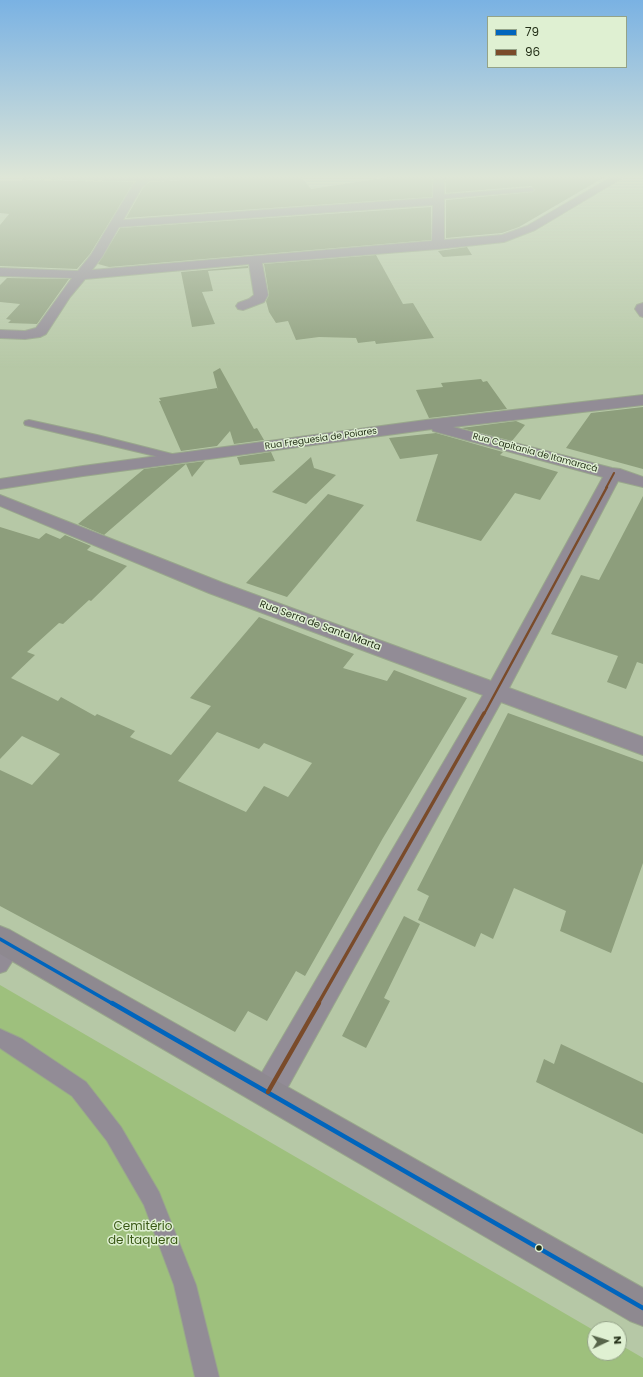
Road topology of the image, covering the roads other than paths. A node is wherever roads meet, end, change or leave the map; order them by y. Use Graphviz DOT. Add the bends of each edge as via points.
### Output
graph roads {
  1 [pos="107,239"];
  2 [pos="438,239"];
  3 [pos="494,239"];
  4 [pos="438,245"];
  5 [pos="255,260"];
  6 [pos="0,272"];
  7 [pos="82,274"];
  8 [pos="243,306"];
  9 [pos="643,306"];
  10 [pos="643,314"];
  11 [pos="0,334"];
  12 [pos="643,400"];
  13 [pos="29,423"];
  14 [pos="426,425"];
  15 [pos="176,458"];
  16 [pos="614,473"];
  17 [pos="643,482"];
  18 [pos="0,484"];
  19 [pos="0,500"];
  20 [pos="496,692"];
  21 [pos="643,746"];
  22 [pos="4,950"];
  23 [pos="0,1038"];
  24 [pos="268,1092"];
  25 [pos="643,1308"];
  26 [pos="207,1377"];
  1 -- 7 [label="street"];
  2 -- 4 [label="street"];
  3 -- 4 [label="street"];
  4 -- 5 [label="street"];
  5 -- 7 [label="street"];
  5 -- 8 [label="street" via="261,295 259,299"];
  6 -- 7 [label="street"];
  7 -- 11 [label="street" via="41,331 35,334"];
  9 -- 10 [label="lane" via="639,309"];
  12 -- 14 [label="street, Rua Freguesia de Poiares"];
  13 -- 15 [label="lane" via="93,436"];
  14 -- 15 [label="street, Rua Freguesia de Poiares"];
  14 -- 16 [label="street, Rua Capitania de Itamaracá"];
  15 -- 18 [label="street, Rua Freguesia de Poiares"];
  16 -- 17 [label="street, Rua Capitania de Itamaracá"];
  16 -- 20 [label="street"];
  19 -- 20 [label="street, Rua Serra de Santa Marta" via="186,576"];
  20 -- 21 [label="street, Rua Serra de Santa Marta"];
  20 -- 24 [label="street"];
  22 -- 24 [label="main road"];
  23 -- 26 [label="lane" via="79,1089 114,1134 152,1199 185,1285"];
  24 -- 25 [label="main road"];
}
